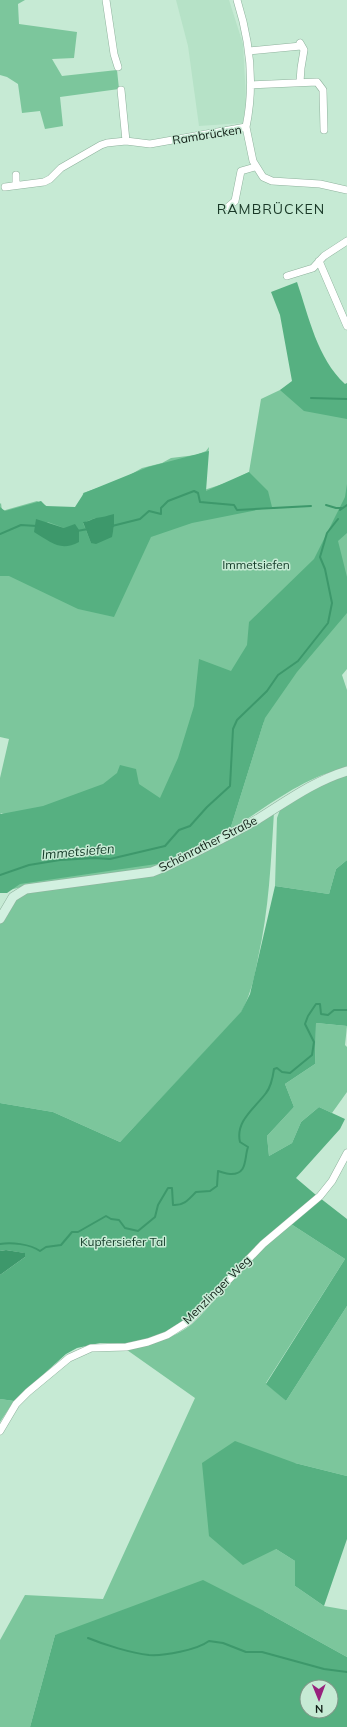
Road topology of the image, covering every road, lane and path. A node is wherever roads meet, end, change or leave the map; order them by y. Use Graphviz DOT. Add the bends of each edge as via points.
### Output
graph roads {
  1 [pos="106,0"];
  2 [pos="237,0"];
  3 [pos="249,51"];
  4 [pos="118,67"];
  5 [pos="300,82"];
  6 [pos="251,85"];
  7 [pos="121,90"];
  8 [pos="246,127"];
  9 [pos="324,130"];
  10 [pos="126,141"];
  11 [pos="256,167"];
  12 [pos="16,175"];
  13 [pos="16,185"];
  14 [pos="5,187"];
  15 [pos="347,190"];
  16 [pos="228,207"];
  17 [pos="347,241"];
  18 [pos="319,261"];
  19 [pos="288,276"];
  20 [pos="347,326"];
  21 [pos="347,770"];
  22 [pos="0,918"];
  23 [pos="347,1153"];
  24 [pos="0,1430"];
  1 -- 4 [label="street"];
  2 -- 3 [label="street"];
  3 -- 5 [label="street" via="300,44 304,50"];
  3 -- 6 [label="street"];
  5 -- 6 [label="street"];
  5 -- 9 [label="street" via="317,82 321,86"];
  6 -- 8 [label="street"];
  7 -- 10 [label="street"];
  8 -- 10 [label="street, Rambrücken" via="150,144"];
  8 -- 11 [label="street, Rambrücken"];
  10 -- 13 [label="street, Rambrücken" via="101,145 61,168 44,182"];
  11 -- 15 [label="street" via="263,177 272,181 320,184"];
  11 -- 16 [label="street" via="241,171 235,201"];
  12 -- 13 [label="street"];
  13 -- 14 [label="street, Rambrücken"];
  17 -- 18 [label="street"];
  18 -- 19 [label="street" via="313,268"];
  18 -- 20 [label="street"];
  21 -- 22 [label="street, Schönrather Straße" via="310,786 258,819 168,866 152,872 26,889 13,897"];
  23 -- 24 [label="street, Menzlinger Weg" via="327,1189 263,1244 188,1321 167,1335 148,1342 126,1347 91,1348 81,1351 28,1392 16,1404"];
}
